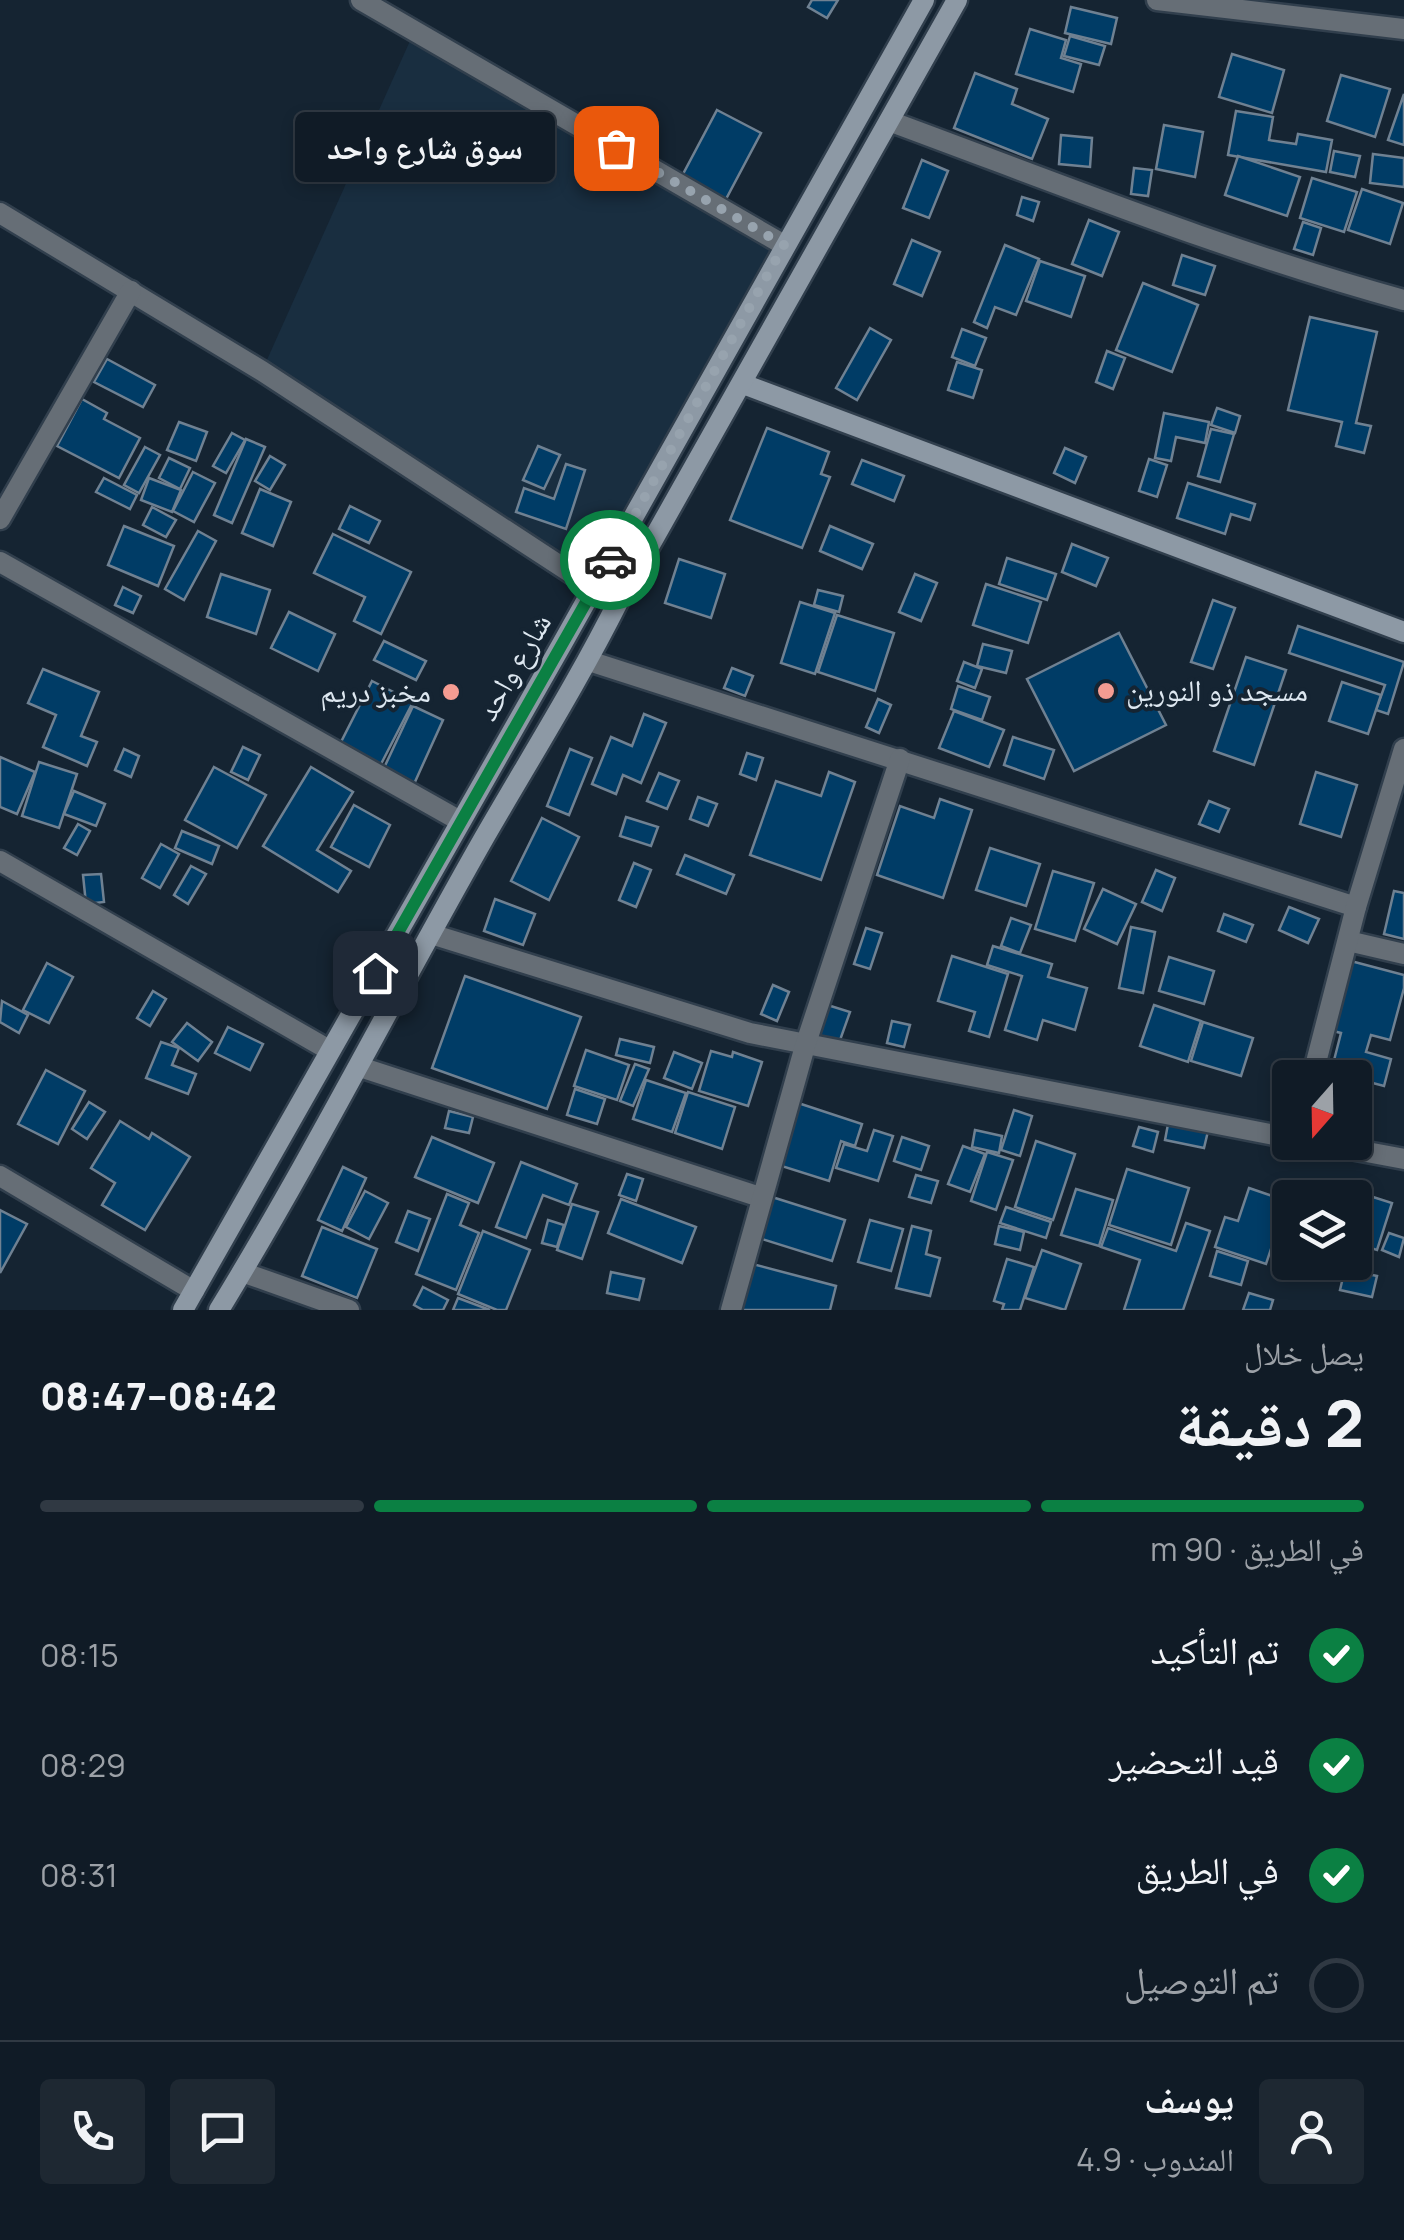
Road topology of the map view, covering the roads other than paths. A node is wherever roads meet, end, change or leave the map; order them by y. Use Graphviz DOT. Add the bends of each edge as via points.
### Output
graph roads {
  1 [pos="361,0"];
  2 [pos="924,0"];
  3 [pos="957,0"];
  4 [pos="1157,0"];
  5 [pos="1404,30"];
  6 [pos="889,121"];
  7 [pos="0,213"];
  8 [pos="784,245"];
  9 [pos="131,292"];
  10 [pos="1404,300"];
  11 [pos="714,371"];
  12 [pos="743,384"];
  13 [pos="0,519"];
  14 [pos="0,562"];
  15 [pos="594,588"];
  16 [pos="1404,632"];
  17 [pos="588,661"];
  18 [pos="1404,749"];
  19 [pos="900,759"];
  20 [pos="460,820"];
  21 [pos="0,861"];
  22 [pos="1356,907"];
  23 [pos="432,934"];
  24 [pos="1348,941"];
  25 [pos="1404,954"];
  26 [pos="362,999"];
  27 [pos="390,1012"];
  28 [pos="805,1046"];
  29 [pos="329,1050"];
  30 [pos="1317,1060"];
  31 [pos="360,1067"];
  32 [pos="1272,1135"];
  33 [pos="1372,1154"];
  34 [pos="1404,1160"];
  35 [pos="0,1176"];
  36 [pos="760,1197"];
  37 [pos="242,1272"];
  38 [pos="188,1301"];
  39 [pos="219,1310"];
  40 [pos="349,1310"];
  41 [pos="731,1310"];
  1 -- 8 [label="street"];
  2 -- 8 [label="street, شارع واحد"];
  3 -- 6 [label="street, شارع واحد"];
  4 -- 5 [label="street"];
  6 -- 10 [label="street" via="1206,239"];
  6 -- 12 [label="street, شارع واحد"];
  7 -- 9 [label="street"];
  8 -- 11 [label="street, شارع واحد"];
  9 -- 13 [label="street"];
  9 -- 15 [label="street"];
  11 -- 12 [label="street"];
  11 -- 15 [label="street, شارع واحد"];
  12 -- 16 [label="street"];
  12 -- 17 [label="street, شارع واحد"];
  14 -- 20 [label="street"];
  15 -- 20 [label="street, شارع واحد"];
  17 -- 19 [label="street"];
  17 -- 23 [label="street, شارع واحد"];
  18 -- 22 [label="street"];
  19 -- 22 [label="street"];
  19 -- 28 [label="street"];
  20 -- 26 [label="street, شارع واحد"];
  21 -- 29 [label="street"];
  22 -- 24 [label="street"];
  23 -- 27 [label="street, شارع واحد"];
  23 -- 28 [label="street"];
  24 -- 25 [label="street"];
  24 -- 30 [label="street"];
  26 -- 27 [label="street"];
  26 -- 29 [label="street, شارع واحد"];
  27 -- 31 [label="street, شارع واحد"];
  28 -- 32 [label="street"];
  28 -- 36 [label="street"];
  29 -- 38 [label="street, شارع واحد"];
  31 -- 36 [label="street"];
  31 -- 37 [label="street, شارع واحد"];
  33 -- 34 [label="street"];
  35 -- 38 [label="street"];
  36 -- 41 [label="street"];
  37 -- 39 [label="street, شارع واحد"];
  37 -- 40 [label="street"];
}
